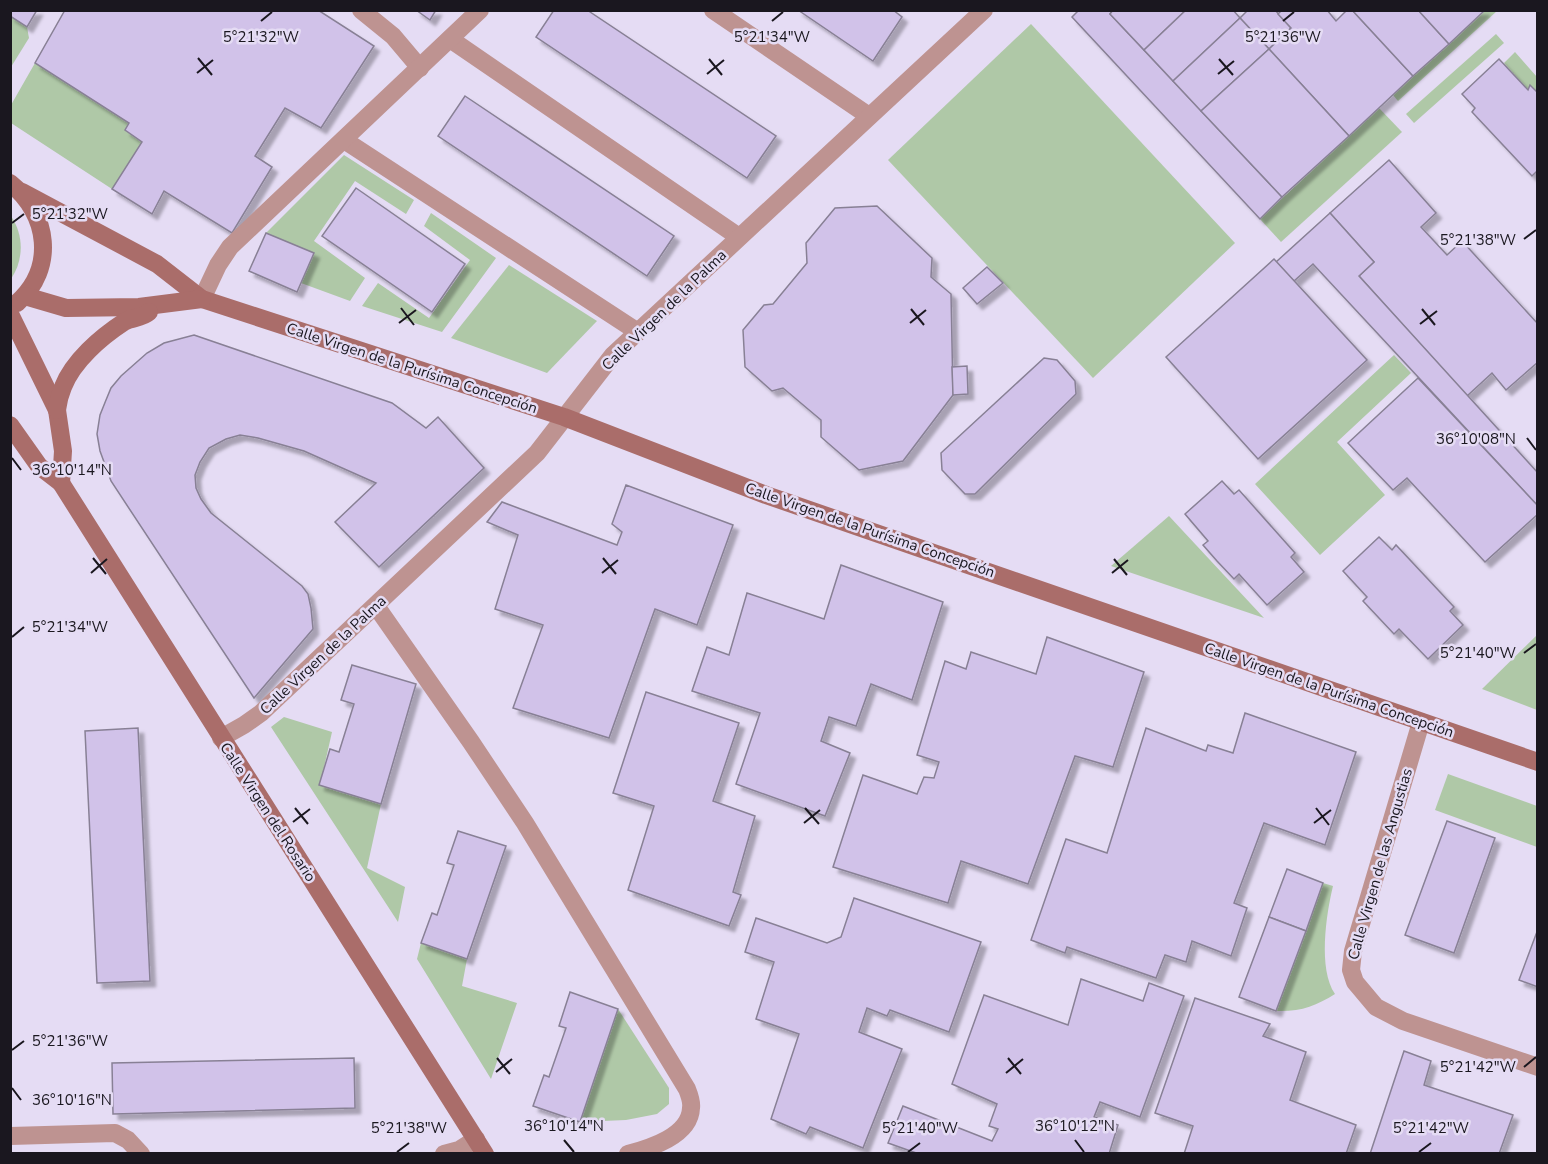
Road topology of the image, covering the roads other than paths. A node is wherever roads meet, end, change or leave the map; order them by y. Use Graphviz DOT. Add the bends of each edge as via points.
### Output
graph roads {
  1 [pos="361,10"];
  2 [pos="480,10"];
  3 [pos="713,10"];
  4 [pos="977,13"];
  5 [pos="450,39"];
  6 [pos="420,68"];
  7 [pos="869,116"];
  8 [pos="344,140"];
  9 [pos="16,187"];
  10 [pos="739,237"];
  11 [pos="202,299"];
  12 [pos="18,302"];
  13 [pos="158,304"];
  14 [pos="10,314"];
  15 [pos="638,332"];
  16 [pos="57,410"];
  17 [pos="564,417"];
  18 [pos="10,425"];
  19 [pos="61,483"];
  20 [pos="376,606"];
  21 [pos="1421,722"];
  22 [pos="221,738"];
  23 [pos="1538,762"];
  24 [pos="1538,1067"];
  25 [pos="10,1136"];
  26 [pos="480,1146"];
  27 [pos="141,1154"];
  28 [pos="444,1154"];
  29 [pos="628,1154"];
  1 -- 6 [label="street" via="393,36"];
  2 -- 5 [label="street"];
  3 -- 7 [label="street"];
  4 -- 7 [label="street, Calle Virgen de la Palma"];
  5 -- 6 [label="street"];
  5 -- 10 [label="street"];
  6 -- 8 [label="street"];
  7 -- 10 [label="street, Calle Virgen de la Palma"];
  8 -- 11 [label="street" via="230,247"];
  8 -- 15 [label="street"];
  9 -- 11 [label="street, Calle Virgen de la Purísima Concepción" via="157,264"];
  9 -- 12 [label="street" via="35,211 43,232 43,255 37,277"];
  10 -- 15 [label="street, Calle Virgen de la Palma"];
  11 -- 13 [label="street, Calle Virgen de la Purísima Concepción"];
  11 -- 17 [label="street, Calle Virgen de la Purísima Concepción"];
  12 -- 13 [label="street, Calle Virgen de la Purísima Concepción" via="66,308"];
  13 -- 16 [label="street" via="143,317 116,327 93,346 62,387"];
  14 -- 16 [label="street"];
  15 -- 17 [label="street, Calle Virgen de la Palma" via="613,355"];
  16 -- 19 [label="street" via="63,451"];
  17 -- 20 [label="street, Calle Virgen de la Palma" via="537,453"];
  17 -- 21 [label="street, Calle Virgen de la Purísima Concepción" via="766,495"];
  18 -- 19 [label="street, Calle Virgen del Rosario" via="39,466"];
  19 -- 22 [label="street, Calle Virgen del Rosario"];
  20 -- 22 [label="street, Calle Virgen de la Palma" via="261,713"];
  20 -- 29 [label="street" via="525,823 687,1089 692,1108 684,1126 648,1149"];
  21 -- 23 [label="street, Calle Virgen de la Purísima Concepción"];
  21 -- 24 [label="street, Calle Virgen de las Angustias" via="1353,951 1351,970 1355,982 1376,1007 1403,1021"];
  22 -- 26 [label="street, Calle Virgen del Rosario"];
  25 -- 27 [label="street" via="115,1133"];
  26 -- 28 [label="street, Calle Virgen del Rosario"];
}
